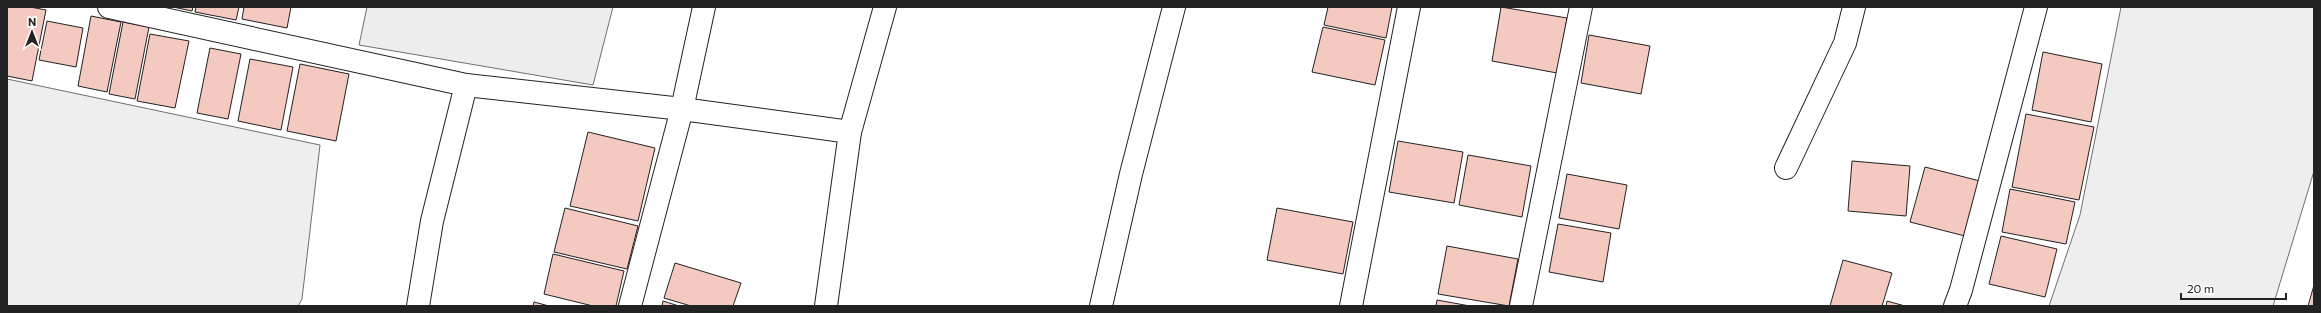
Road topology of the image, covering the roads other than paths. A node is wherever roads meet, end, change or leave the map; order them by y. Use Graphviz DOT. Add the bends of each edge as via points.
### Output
graph roads {
  1 [pos="109,7"];
  2 [pos="704,7"];
  3 [pos="885,7"];
  4 [pos="1174,7"];
  5 [pos="1409,7"];
  6 [pos="1581,7"];
  7 [pos="1854,7"];
  8 [pos="2036,7"];
  9 [pos="466,85"];
  10 [pos="682,109"];
  11 [pos="850,132"];
  12 [pos="1786,168"];
  13 [pos="418,306"];
  14 [pos="630,306"];
  15 [pos="826,306"];
  16 [pos="1101,306"];
  17 [pos="1351,306"];
  18 [pos="1522,306"];
  19 [pos="1955,306"];
  1 -- 9 [label="street"];
  2 -- 10 [label="street"];
  3 -- 11 [label="street"];
  4 -- 16 [label="street"];
  5 -- 17 [label="street"];
  6 -- 18 [label="street"];
  7 -- 12 [label="street" via="1846,43"];
  8 -- 19 [label="street"];
  9 -- 10 [label="street"];
  9 -- 13 [label="street" via="432,221"];
  10 -- 11 [label="street"];
  10 -- 14 [label="street"];
  11 -- 15 [label="street"];
}
